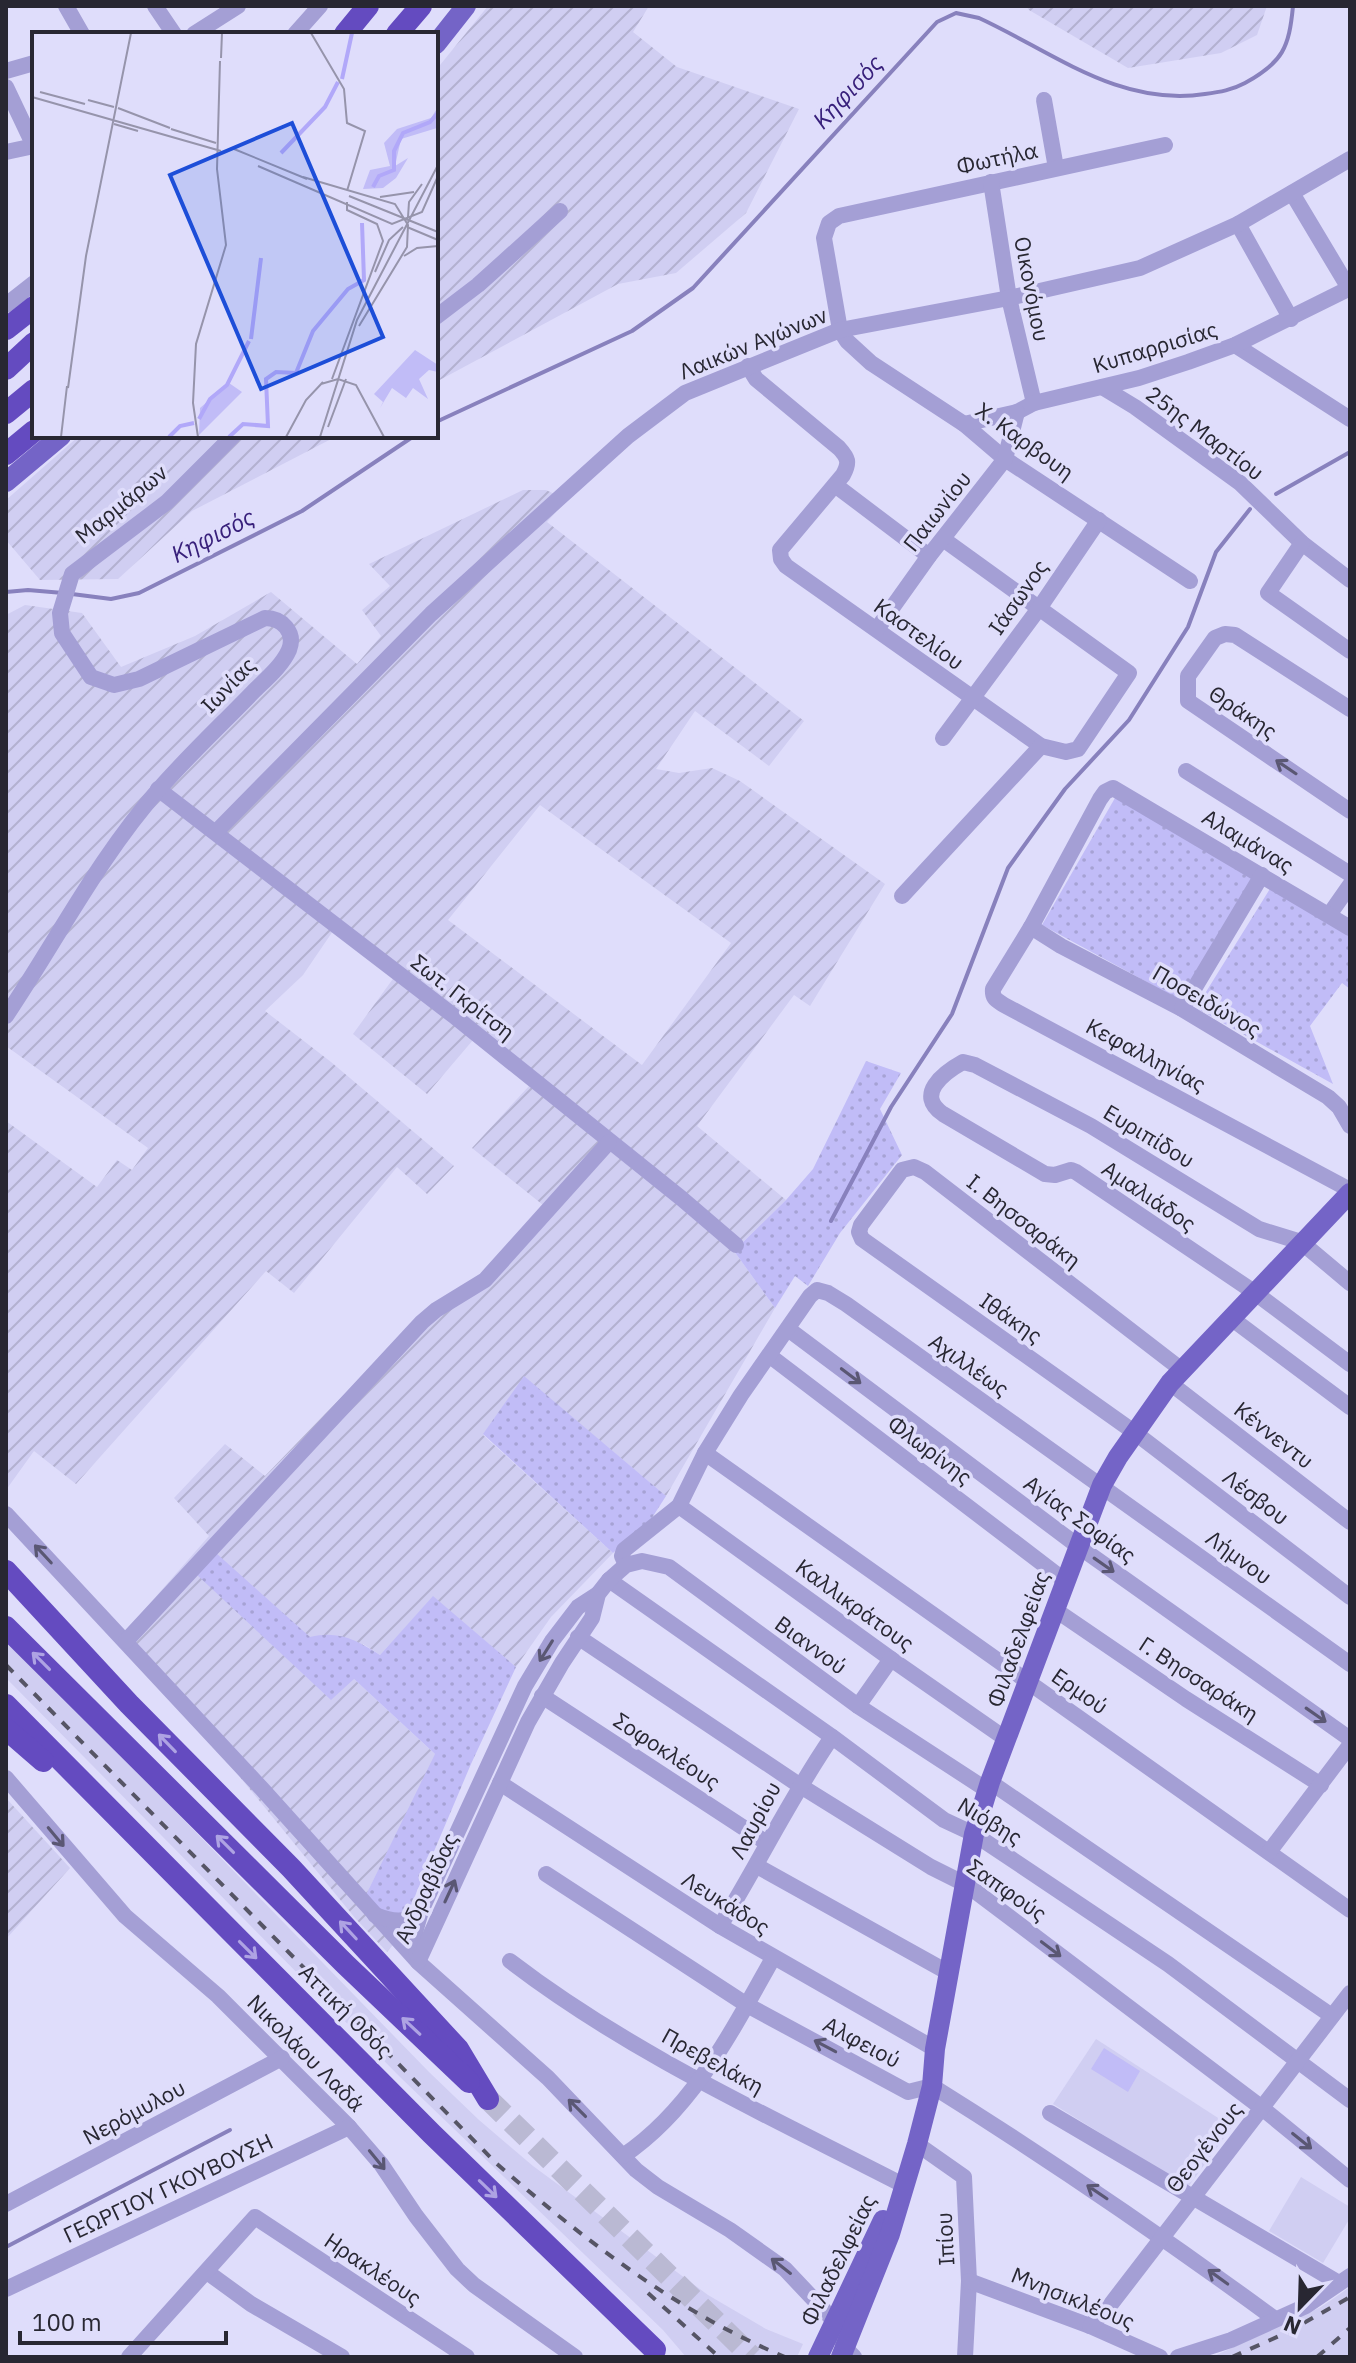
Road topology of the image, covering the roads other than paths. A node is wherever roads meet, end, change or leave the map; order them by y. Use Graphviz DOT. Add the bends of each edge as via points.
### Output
graph roads {
  1 [pos="66,6"];
  2 [pos="155,6"];
  3 [pos="238,6"];
  4 [pos="320,6"];
  5 [pos="368,6"];
  6 [pos="422,6"];
  7 [pos="466,6"];
  8 [pos="81,32"];
  9 [pos="166,32"];
  10 [pos="197,32"];
  11 [pos="297,32"];
  12 [pos="347,32"];
  13 [pos="399,32"];
  14 [pos="407,32"];
  15 [pos="438,41"];
  16 [pos="32,64"];
  17 [pos="6,71"];
  18 [pos="6,87"];
  19 [pos="1044,100"];
  20 [pos="32,142"];
  21 [pos="1165,145"];
  22 [pos="32,146"];
  23 [pos="6,152"];
  24 [pos="1350,159"];
  25 [pos="1056,168"];
  26 [pos="991,182"];
  27 [pos="1292,193"];
  28 [pos="560,211"];
  29 [pos="1238,224"];
  30 [pos="32,285"];
  31 [pos="1350,289"];
  32 [pos="1009,298"];
  33 [pos="6,305"];
  34 [pos="32,309"];
  35 [pos="438,315"];
  36 [pos="1291,319"];
  37 [pos="6,329"];
  38 [pos="840,330"];
  39 [pos="32,345"];
  40 [pos="1235,345"];
  41 [pos="748,366"];
  42 [pos="6,369"];
  43 [pos="1139,378"];
  44 [pos="1102,387"];
  45 [pos="32,392"];
  46 [pos="1034,403"];
  47 [pos="1135,407"];
  48 [pos="1017,412"];
  49 [pos="6,413"];
  50 [pos="1350,419"];
  51 [pos="964,424"];
  52 [pos="32,433"];
  53 [pos="59,438"];
  54 [pos="231,438"];
  55 [pos="6,454"];
  56 [pos="1005,459"];
  57 [pos="6,482"];
  58 [pos="835,485"];
  59 [pos="1099,520"];
  60 [pos="943,539"];
  61 [pos="1302,543"];
  62 [pos="929,556"];
  63 [pos="1350,580"];
  64 [pos="1190,581"];
  65 [pos="64,596"];
  66 [pos="1040,607"];
  67 [pos="877,629"];
  68 [pos="1350,651"];
  69 [pos="972,699"];
  70 [pos="1350,709"];
  71 [pos="943,738"];
  72 [pos="1041,746"];
  73 [pos="1186,771"];
  74 [pos="158,789"];
  75 [pos="1350,811"];
  76 [pos="216,832"];
  77 [pos="1350,874"];
  78 [pos="1262,875"];
  79 [pos="1350,885"];
  80 [pos="902,896"];
  81 [pos="1329,915"];
  82 [pos="1031,927"];
  83 [pos="1350,928"];
  84 [pos="1182,1009"];
  85 [pos="6,1016"];
  86 [pos="975,1065"];
  87 [pos="1350,1126"];
  88 [pos="609,1142"];
  89 [pos="1350,1192"];
  90 [pos="862,1239"];
  91 [pos="1301,1242"];
  92 [pos="736,1245"];
  93 [pos="1350,1283"];
  94 [pos="1254,1292"];
  95 [pos="1231,1318"];
  96 [pos="788,1329"];
  97 [pos="770,1356"];
  98 [pos="1350,1364"];
  99 [pos="1176,1376"];
  100 [pos="1350,1407"];
  101 [pos="1134,1432"];
  102 [pos="705,1453"];
  103 [pos="1102,1485"];
  104 [pos="679,1506"];
  105 [pos="6,1514"];
  106 [pos="1350,1522"];
  107 [pos="1078,1546"];
  108 [pos="626,1565"];
  109 [pos="6,1571"];
  110 [pos="609,1580"];
  111 [pos="1064,1580"];
  112 [pos="598,1594"];
  113 [pos="1350,1597"];
  114 [pos="1054,1609"];
  115 [pos="6,1627"];
  116 [pos="578,1637"];
  117 [pos="126,1641"];
  118 [pos="891,1659"];
  119 [pos="1350,1664"];
  120 [pos="1028,1682"];
  121 [pos="542,1696"];
  122 [pos="6,1705"];
  123 [pos="858,1706"];
  124 [pos="6,1729"];
  125 [pos="832,1737"];
  126 [pos="1006,1739"];
  127 [pos="1350,1742"];
  128 [pos="6,1778"];
  129 [pos="500,1783"];
  130 [pos="799,1785"];
  131 [pos="1321,1785"];
  132 [pos="988,1786"];
  133 [pos="114,1815"];
  134 [pos="974,1834"];
  135 [pos="767,1843"];
  136 [pos="1269,1852"];
  137 [pos="757,1866"];
  138 [pos="546,1874"];
  139 [pos="967,1885"];
  140 [pos="1350,1910"];
  141 [pos="421,1911"];
  142 [pos="375,1915"];
  143 [pos="720,1926"];
  144 [pos="773,1958"];
  145 [pos="510,1961"];
  146 [pos="418,1962"];
  147 [pos="949,1973"];
  148 [pos="1350,1993"];
  149 [pos="747,2005"];
  150 [pos="1332,2016"];
  151 [pos="935,2049"];
  152 [pos="282,2058"];
  153 [pos="1299,2060"];
  154 [pos="698,2080"];
  155 [pos="932,2086"];
  156 [pos="1350,2100"];
  157 [pos="1262,2108"];
  158 [pos="1050,2113"];
  159 [pos="349,2127"];
  160 [pos="917,2144"];
  161 [pos="623,2156"];
  162 [pos="1350,2180"];
  163 [pos="903,2185"];
  164 [pos="1194,2196"];
  165 [pos="6,2204"];
  166 [pos="1162,2236"];
  167 [pos="207,2272"];
  168 [pos="1344,2279"];
  169 [pos="969,2281"];
  170 [pos="6,2289"];
  171 [pos="1275,2319"];
  172 [pos="835,2322"];
  173 [pos="1090,2326"];
  174 [pos="655,2350"];
  175 [pos="847,2354"];
  176 [pos="129,2357"];
  177 [pos="342,2357"];
  178 [pos="467,2357"];
  179 [pos="575,2357"];
  180 [pos="818,2357"];
  181 [pos="965,2357"];
  182 [pos="1160,2357"];
  183 [pos="1178,2357"];
  1 -- 8 [label="street"];
  2 -- 9 [label="street"];
  3 -- 10 [label="street"];
  4 -- 11 [label="street"];
  5 -- 12 [label="highway"];
  6 -- 13 [label="highway"];
  6 -- 14 [label="highway"];
  7 -- 15 [label="main road"];
  16 -- 17 [label="street"];
  18 -- 20 [label="street"];
  19 -- 25 [label="street"];
  21 -- 25 [label="street, Φωτήλα"];
  22 -- 23 [label="street"];
  24 -- 27 [label="street, Λαικών Αγώνων"];
  25 -- 26 [label="street, Φωτήλα"];
  26 -- 32 [label="street, Οικονόμου"];
  26 -- 38 [label="street, Φωτήλα" via="839,216 829,223 824,238"];
  27 -- 29 [label="street, Λαικών Αγώνων"];
  27 -- 31 [label="street"];
  28 -- 35 [label="street"];
  29 -- 32 [label="street, Λαικών Αγώνων" via="1140,268"];
  29 -- 36 [label="street"];
  30 -- 33 [label="street"];
  31 -- 36 [label="street, Κυπαρρισίας"];
  32 -- 38 [label="street, Λαικών Αγώνων"];
  32 -- 46 [label="street, Οικονόμου"];
  34 -- 37 [label="highway"];
  36 -- 40 [label="street, Κυπαρρισίας"];
  38 -- 41 [label="street, Λαικών Αγώνων"];
  38 -- 51 [label="street, Χ. Καρβουη" via="871,363"];
  39 -- 42 [label="highway"];
  40 -- 43 [label="street, Κυπαρρισίας"];
  40 -- 50 [label="street"];
  41 -- 58 [label="street" via="756,379 847,457 849,464"];
  41 -- 76 [label="street, Λαικών Αγώνων" via="685,393 628,436 431,614"];
  43 -- 44 [label="street, Κυπαρρισίας"];
  43 -- 47 [label="street"];
  44 -- 46 [label="street, Κυπαρρισίας"];
  44 -- 47 [label="street, 25ης Μαρτίου"];
  45 -- 49 [label="highway"];
  46 -- 48 [label="street, Κυπαρρισίας"];
  47 -- 61 [label="street, 25ης Μαρτίου" via="1240,483"];
  48 -- 51 [label="street, Κυπαρρισίας"];
  48 -- 56 [label="street, Παιωνίου"];
  51 -- 56 [label="street, Χ. Καρβουη"];
  52 -- 55 [label="highway"];
  53 -- 57 [label="main road"];
  54 -- 65 [label="street, Μαρμάρων" via="167,502 72,574"];
  56 -- 59 [label="street, Χ. Καρβουη"];
  56 -- 60 [label="street, Παιωνίου"];
  58 -- 62 [label="street"];
  58 -- 67 [label="street, Καστελίου" via="780,550 781,559"];
  59 -- 64 [label="street, Χ. Καρβουη"];
  59 -- 66 [label="street, Ιάσωνος"];
  60 -- 62 [label="street, Παιωνίου"];
  60 -- 66 [label="street"];
  61 -- 63 [label="street, 25ης Μαρτίου"];
  61 -- 68 [label="street" via="1268,593"];
  62 -- 67 [label="street, Παιωνίου"];
  65 -- 74 [label="street, Ιωνίας" via="62,633 91,677 114,685 139,679 265,618 282,622 290,632 288,652 270,674"];
  66 -- 69 [label="street, Ιάσωνος"];
  66 -- 72 [label="street" via="1129,673 1078,749"];
  67 -- 69 [label="street, Καστελίου"];
  69 -- 71 [label="street, Ιάσωνος"];
  69 -- 72 [label="street, Καστελίου"];
  75 -- 70 [label="street, Θράκης, one-way" via="1188,701 1188,676 1215,638 1235,635"];
  72 -- 80 [label="street"];
  73 -- 77 [label="street"];
  74 -- 76 [label="street, Σωτ. Γκρίτση"];
  74 -- 85 [label="street, Ιωνίας" via="89,882"];
  76 -- 88 [label="street, Σωτ. Γκρίτση"];
  78 -- 81 [label="street, Αλαμάνας"];
  78 -- 82 [label="street, Αλαμάνας" via="1113,788 1105,792"];
  78 -- 84 [label="street"];
  79 -- 81 [label="street"];
  81 -- 83 [label="street, Αλαμάνας"];
  82 -- 84 [label="street, Ποσειδώνος"];
  82 -- 89 [label="street, Κεφαλληνίας" via="993,989 994,999"];
  84 -- 87 [label="street, Ποσειδώνος" via="1328,1097"];
  86 -- 91 [label="street, Ευριπίδου" via="1091,1126 1259,1229"];
  86 -- 94 [label="street, Αμαλιάδος" via="963,1062 937,1083 930,1097 933,1108 1045,1174 1076,1172"];
  88 -- 92 [label="street, Σωτ. Γκρίτση"];
  88 -- 117 [label="street" via="485,1280 422,1322"];
  89 -- 91 [label="main road, Φιλαδελφείας"];
  90 -- 99 [label="street, Ι. Βησσαράκη" via="861,1225 902,1170 914,1167"];
  90 -- 101 [label="street, Ιθάκης"];
  91 -- 93 [label="street"];
  91 -- 94 [label="main road, Φιλαδελφείας"];
  94 -- 95 [label="main road, Φιλαδελφείας"];
  94 -- 98 [label="street, Αμαλιάδος"];
  95 -- 99 [label="main road, Φιλαδελφείας"];
  95 -- 100 [label="street"];
  96 -- 97 [label="street"];
  96 -- 103 [label="street, Αχιλλέως" via="810,1296 817,1290 828,1293"];
  96 -- 107 [label="street, Αγίας Σοφίας, one-way"];
  97 -- 102 [label="street"];
  97 -- 111 [label="street, Φλωρίνης"];
  99 -- 101 [label="main road, Φιλαδελφείας"];
  99 -- 106 [label="street, Κέννεντυ"];
  101 -- 103 [label="main road, Φιλαδελφείας"];
  101 -- 113 [label="street, Λέσβου"];
  102 -- 104 [label="street"];
  102 -- 120 [label="street, Ερμού"];
  103 -- 107 [label="main road, Φιλαδελφείας"];
  103 -- 119 [label="street, Λήμνου"];
  104 -- 108 [label="street" via="624,1550"];
  104 -- 118 [label="street, Καλλικράτους"];
  117 -- 105 [label="street, one-way"];
  107 -- 111 [label="main road, Φιλαδελφείας"];
  107 -- 127 [label="street, Αγίας Σοφίας, one-way"];
  108 -- 110 [label="street"];
  108 -- 123 [label="street, Βιαννού" via="642,1561 669,1567"];
  109 -- 115 [label="highway, Αττική Οδός" via="458,2049 488,2099"];
  110 -- 112 [label="street, Ανδραβίδας"];
  110 -- 125 [label="street, Νιόβης"];
  111 -- 114 [label="main road, Φιλαδελφείας"];
  112 -- 116 [label="street, Ανδραβίδας" via="592,1618"];
  112 -- 141 [label="street, Ανδραβίδας, one-way" via="578,1607 525,1686"];
  114 -- 120 [label="main road, Φιλαδελφείας"];
  114 -- 131 [label="street, Γ. Βησσαράκη"];
  116 -- 121 [label="street, Ανδραβίδας"];
  116 -- 130 [label="street, Σαπφούς"];
  117 -- 142 [label="street"];
  118 -- 123 [label="street"];
  118 -- 126 [label="street, Καλλικράτους"];
  120 -- 126 [label="main road, Φιλαδελφείας"];
  120 -- 136 [label="street, Ερμού"];
  121 -- 129 [label="street, Ανδραβίδας"];
  121 -- 135 [label="street, Σοφοκλέους"];
  122 -- 133 [label="highway, Αττική Οδός"];
  123 -- 132 [label="street, Βιαννού"];
  124 -- 133 [label="highway"];
  125 -- 130 [label="street, Λαυρίου"];
  125 -- 134 [label="street, Νιόβης" via="944,1820"];
  126 -- 132 [label="main road, Φιλαδελφείας"];
  127 -- 131 [label="street"];
  128 -- 152 [label="street, Νικολάου Λαδά, one-way" via="125,1916"];
  129 -- 143 [label="street, Λευκάδος"];
  146 -- 129 [label="street, Ανδραβίδας, one-way"];
  130 -- 135 [label="street, Λαυρίου"];
  130 -- 139 [label="street, Σαπφούς"];
  131 -- 136 [label="street"];
  132 -- 134 [label="main road, Φιλαδελφείας"];
  132 -- 150 [label="street, Βιαννού"];
  133 -- 174 [label="highway, Αττική Οδός, one-way"];
  134 -- 139 [label="main road, Φιλαδελφείας"];
  134 -- 153 [label="street, Νιόβης" via="1168,1964"];
  135 -- 137 [label="street, Λαυρίου"];
  136 -- 140 [label="street, Ερμού"];
  137 -- 143 [label="street, Λαυρίου"];
  137 -- 147 [label="street"];
  138 -- 149 [label="street, Αλφειού"];
  139 -- 147 [label="main road, Φιλαδελφείας"];
  139 -- 157 [label="street, Σαπφούς, one-way"];
  141 -- 142 [label="street" via="397,1922"];
  141 -- 146 [label="street, Ανδραβίδας" via="414,1936"];
  142 -- 146 [label="street"];
  143 -- 144 [label="street, Λευκάδος"];
  144 -- 149 [label="street"];
  144 -- 151 [label="street, Λευκάδος"];
  145 -- 154 [label="street, Πρεβελάκη" via="556,1996"];
  161 -- 146 [label="street, one-way" via="548,2078"];
  147 -- 151 [label="main road, Φιλαδελφείας"];
  148 -- 150 [label="street, Θεογένους"];
  149 -- 154 [label="street"];
  155 -- 149 [label="street, Αλφειού, one-way" via="908,2092"];
  150 -- 153 [label="street, Θεογένους"];
  151 -- 155 [label="main road, Φιλαδελφείας"];
  152 -- 159 [label="street, Νικολάου Λαδά"];
  152 -- 165 [label="street, Νερόμυλου"];
  153 -- 156 [label="street, Νιόβης"];
  153 -- 157 [label="street, Θεογένους"];
  154 -- 161 [label="street" via="648,2139"];
  154 -- 163 [label="street, Πρεβελάκη"];
  155 -- 160 [label="main road, Φιλαδελφείας"];
  166 -- 155 [label="street, one-way"];
  157 -- 162 [label="street, Σαπφούς, one-way"];
  157 -- 164 [label="street, Θεογένους"];
  158 -- 164 [label="street"];
  159 -- 170 [label="street, ΓΕΩΡΓΙΟΥ ΓΚΟΥΒΟΥΣΗ"];
  159 -- 179 [label="street, Νικολάου Λαδά, one-way" via="457,2269"];
  160 -- 163 [label="main road, Φιλαδελφείας"];
  160 -- 169 [label="street, Ιπίου" via="964,2177"];
  172 -- 161 [label="street, one-way" via="785,2269 658,2187"];
  163 -- 172 [label="main road, Φιλαδελφείας"];
  163 -- 175 [label="main road, Φιλαδελφείας"];
  164 -- 166 [label="street, Θεογένους"];
  164 -- 168 [label="street"];
  171 -- 166 [label="street, one-way"];
  166 -- 173 [label="street, Θεογένους"];
  167 -- 176 [label="street"];
  167 -- 177 [label="street"];
  167 -- 178 [label="street, Ηρακλέους" via="255,2217"];
  168 -- 171 [label="street" via="1306,2306"];
  169 -- 173 [label="street, Μνησικλέους"];
  169 -- 181 [label="street, Ιπίου"];
  171 -- 183 [label="street"];
  172 -- 175 [label="street"];
  172 -- 180 [label="main road, Φιλαδελφείας"];
  173 -- 182 [label="street, Μνησικλέους"];
}
